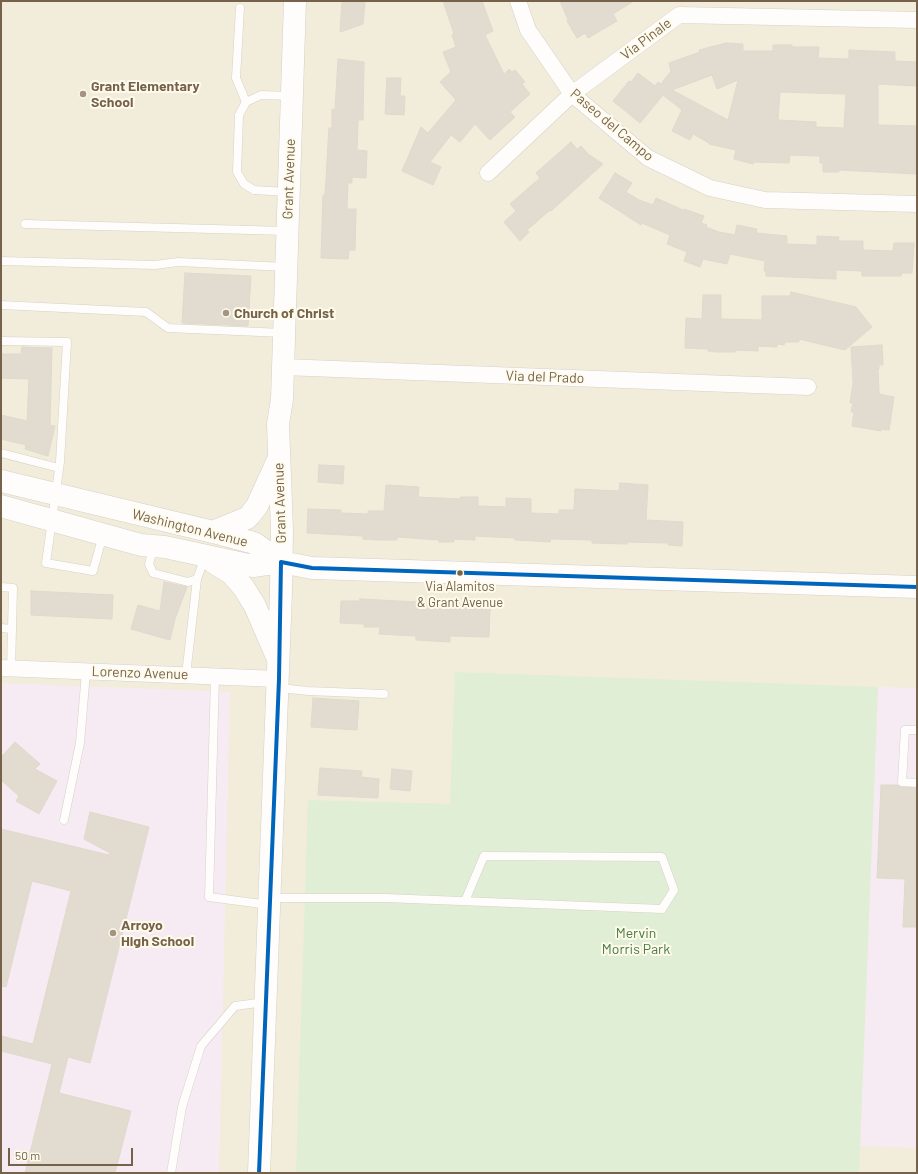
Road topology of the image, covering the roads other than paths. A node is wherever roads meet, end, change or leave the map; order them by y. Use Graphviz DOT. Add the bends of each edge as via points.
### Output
graph roads {
  1 [pos="295,1"];
  2 [pos="518,1"];
  3 [pos="240,8"];
  4 [pos="917,20"];
  5 [pos="572,94"];
  6 [pos="292,96"];
  7 [pos="246,102"];
  8 [pos="488,173"];
  9 [pos="288,192"];
  10 [pos="917,204"];
  11 [pos="25,224"];
  12 [pos="287,231"];
  13 [pos="1,261"];
  14 [pos="286,267"];
  15 [pos="1,305"];
  16 [pos="284,333"];
  17 [pos="1,341"];
  18 [pos="283,367"];
  19 [pos="808,387"];
  20 [pos="1,453"];
  21 [pos="278,459"];
  22 [pos="59,468"];
  23 [pos="1,481"];
  24 [pos="56,494"];
  25 [pos="1,506"];
  26 [pos="51,521"];
  27 [pos="213,532"];
  28 [pos="103,535"];
  29 [pos="154,546"];
  30 [pos="205,557"];
  31 [pos="281,562"];
  32 [pos="197,579"];
  33 [pos="1,587"];
  34 [pos="917,587"];
  35 [pos="1,628"];
  36 [pos="12,629"];
  37 [pos="6,668"];
  38 [pos="86,672"];
  39 [pos="186,675"];
  40 [pos="215,676"];
  41 [pos="279,677"];
  42 [pos="384,694"];
  43 [pos="917,730"];
  44 [pos="917,783"];
  45 [pos="64,820"];
  46 [pos="270,901"];
  47 [pos="465,902"];
  48 [pos="266,1002"];
  49 [pos="171,1173"];
  50 [pos="259,1173"];
  1 -- 6 [label="main road, Grant Avenue"];
  2 -- 5 [label="street, Paseo del Campo" via="528,30"];
  3 -- 7 [label="lane" via="236,78"];
  4 -- 5 [label="street, Via Pinale" via="679,15"];
  5 -- 8 [label="street, Via Pinale"];
  5 -- 10 [label="street, Paseo del Campo" via="648,158 710,188 766,200"];
  6 -- 7 [label="lane" via="261,95"];
  6 -- 9 [label="main road, Grant Avenue"];
  7 -- 9 [label="lane" via="239,115 237,172 244,184 254,190"];
  9 -- 12 [label="main road, Grant Avenue"];
  11 -- 12 [label="lane"];
  12 -- 14 [label="main road, Grant Avenue"];
  13 -- 14 [label="lane" via="155,265 178,262"];
  14 -- 16 [label="main road, Grant Avenue"];
  15 -- 16 [label="lane" via="146,312 168,328"];
  16 -- 18 [label="main road, Grant Avenue"];
  17 -- 22 [label="lane" via="67,342"];
  18 -- 19 [label="street, Via del Prado"];
  18 -- 21 [label="main road, Grant Avenue"];
  20 -- 22 [label="lane"];
  21 -- 27 [label="main road" via="257,506 247,518"];
  21 -- 31 [label="main road, Grant Avenue"];
  22 -- 24 [label="lane"];
  23 -- 24 [label="main road, Washington Avenue"];
  24 -- 26 [label="lane"];
  24 -- 27 [label="main road, Washington Avenue"];
  25 -- 26 [label="main road, Washington Avenue"];
  26 -- 28 [label="main road, Washington Avenue"];
  26 -- 28 [label="lane" via="46,563 93,570"];
  27 -- 31 [label="main road, Washington Avenue" via="254,544"];
  28 -- 29 [label="main road, Washington Avenue"];
  29 -- 30 [label="main road, Washington Avenue"];
  29 -- 32 [label="lane" via="149,564 153,573 188,582"];
  30 -- 31 [label="main road, Washington Avenue" via="253,566"];
  30 -- 32 [label="lane"];
  30 -- 41 [label="main road" via="231,573 244,588 255,606"];
  31 -- 34 [label="main road" via="312,568"];
  31 -- 41 [label="main road, Grant Avenue"];
  32 -- 39 [label="lane"];
  33 -- 36 [label="lane" via="13,588"];
  35 -- 36 [label="lane"];
  36 -- 37 [label="lane"];
  37 -- 38 [label="street, Lorenzo Avenue"];
  38 -- 39 [label="street, Lorenzo Avenue"];
  38 -- 45 [label="lane" via="80,743"];
  39 -- 40 [label="street, Lorenzo Avenue"];
  40 -- 41 [label="street, Lorenzo Avenue"];
  40 -- 46 [label="lane" via="209,897"];
  41 -- 42 [label="lane" via="308,691"];
  41 -- 46 [label="main road, Grant Avenue"];
  43 -- 44 [label="lane" via="905,730 902,782"];
  46 -- 47 [label="lane" via="385,898"];
  46 -- 48 [label="main road, Grant Avenue"];
  47 -- 47 [label="lane" via="662,909 674,890 662,857 484,856"];
  48 -- 49 [label="lane" via="235,1006 201,1046 182,1107"];
  48 -- 50 [label="main road, Grant Avenue"];
}
